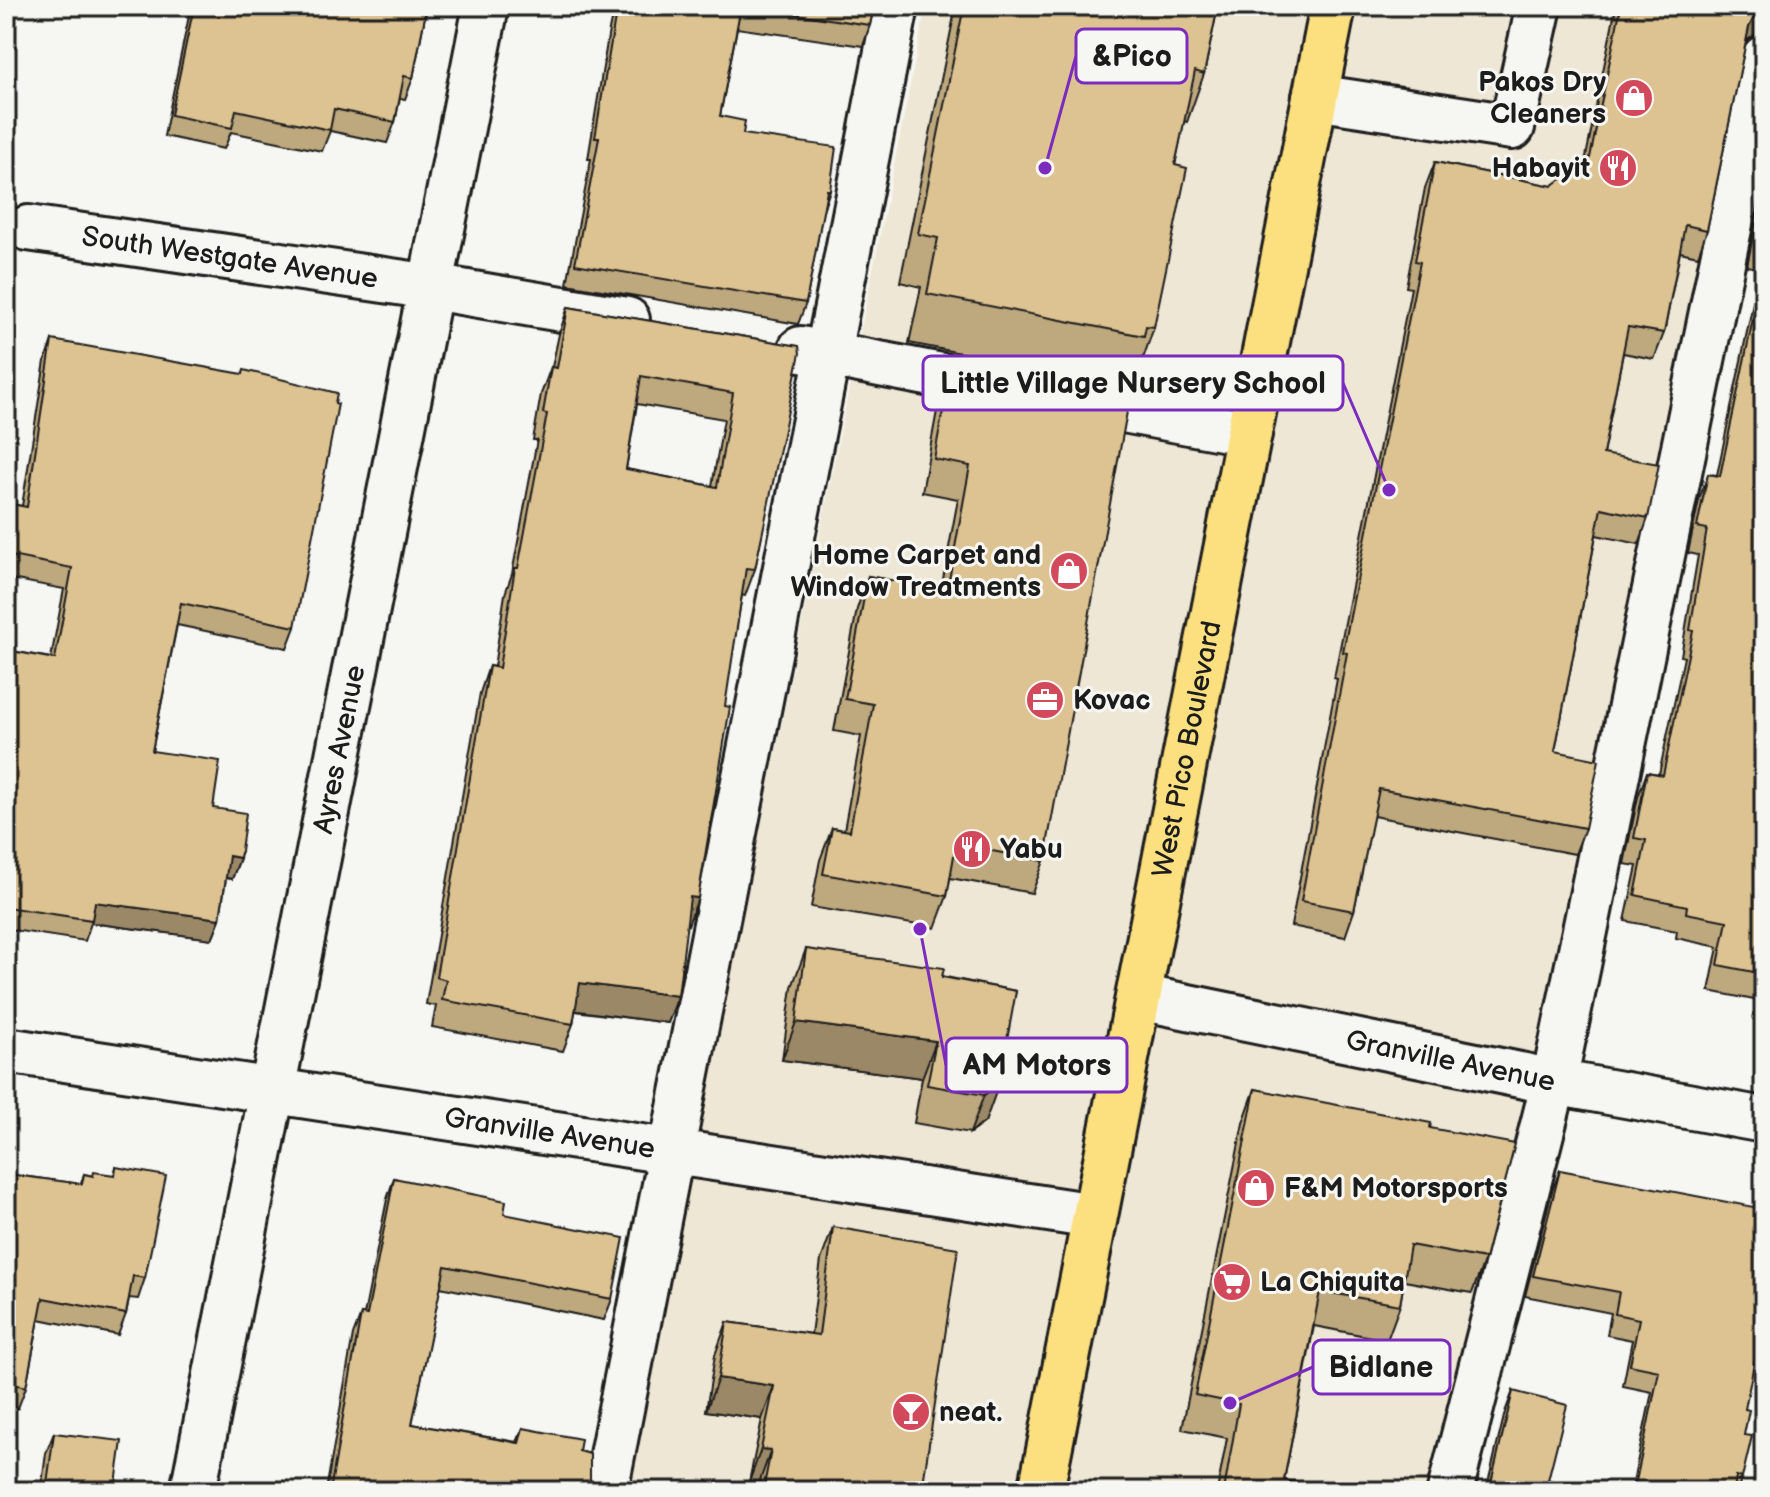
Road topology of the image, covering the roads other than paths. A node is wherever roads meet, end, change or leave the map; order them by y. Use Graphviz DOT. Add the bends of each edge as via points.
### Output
graph roads {
  1 [pos="486,6"];
  2 [pos="896,6"];
  3 [pos="1333,6"];
  4 [pos="1539,6"];
  5 [pos="1764,58"];
  6 [pos="1315,97"];
  7 [pos="28,228"];
  8 [pos="432,287"];
  9 [pos="673,328"];
  10 [pos="766,344"];
  11 [pos="828,354"];
  12 [pos="1249,433"];
  13 [pos="1139,997"];
  14 [pos="6,1050"];
  15 [pos="1554,1082"];
  16 [pos="271,1092"];
  17 [pos="1764,1120"];
  18 [pos="672,1152"];
  19 [pos="1094,1216"];
  20 [pos="193,1491"];
  21 [pos="605,1491"];
  22 [pos="1041,1491"];
  23 [pos="1450,1491"];
  1 -- 8 [label="street, Ayres Avenue"];
  2 -- 11 [label="street"];
  3 -- 6 [label="main road, West Pico Boulevard"];
  4 -- 6 [label="street" via="1512,127"];
  5 -- 15 [label="street"];
  6 -- 12 [label="main road, West Pico Boulevard"];
  7 -- 8 [label="street, South Westgate Avenue"];
  8 -- 9 [label="street, South Westgate Avenue"];
  8 -- 16 [label="street, Ayres Avenue"];
  10 -- 11 [label="street"];
  11 -- 12 [label="street"];
  11 -- 18 [label="street"];
  12 -- 13 [label="main road, West Pico Boulevard"];
  13 -- 15 [label="street, Granville Avenue"];
  13 -- 19 [label="main road, West Pico Boulevard"];
  14 -- 16 [label="street, Granville Avenue"];
  15 -- 17 [label="street, Granville Avenue"];
  15 -- 23 [label="street"];
  16 -- 18 [label="street, Granville Avenue"];
  16 -- 20 [label="street, Ayres Avenue"];
  18 -- 19 [label="street, Granville Avenue"];
  18 -- 21 [label="street"];
  19 -- 22 [label="main road, West Pico Boulevard"];
}
